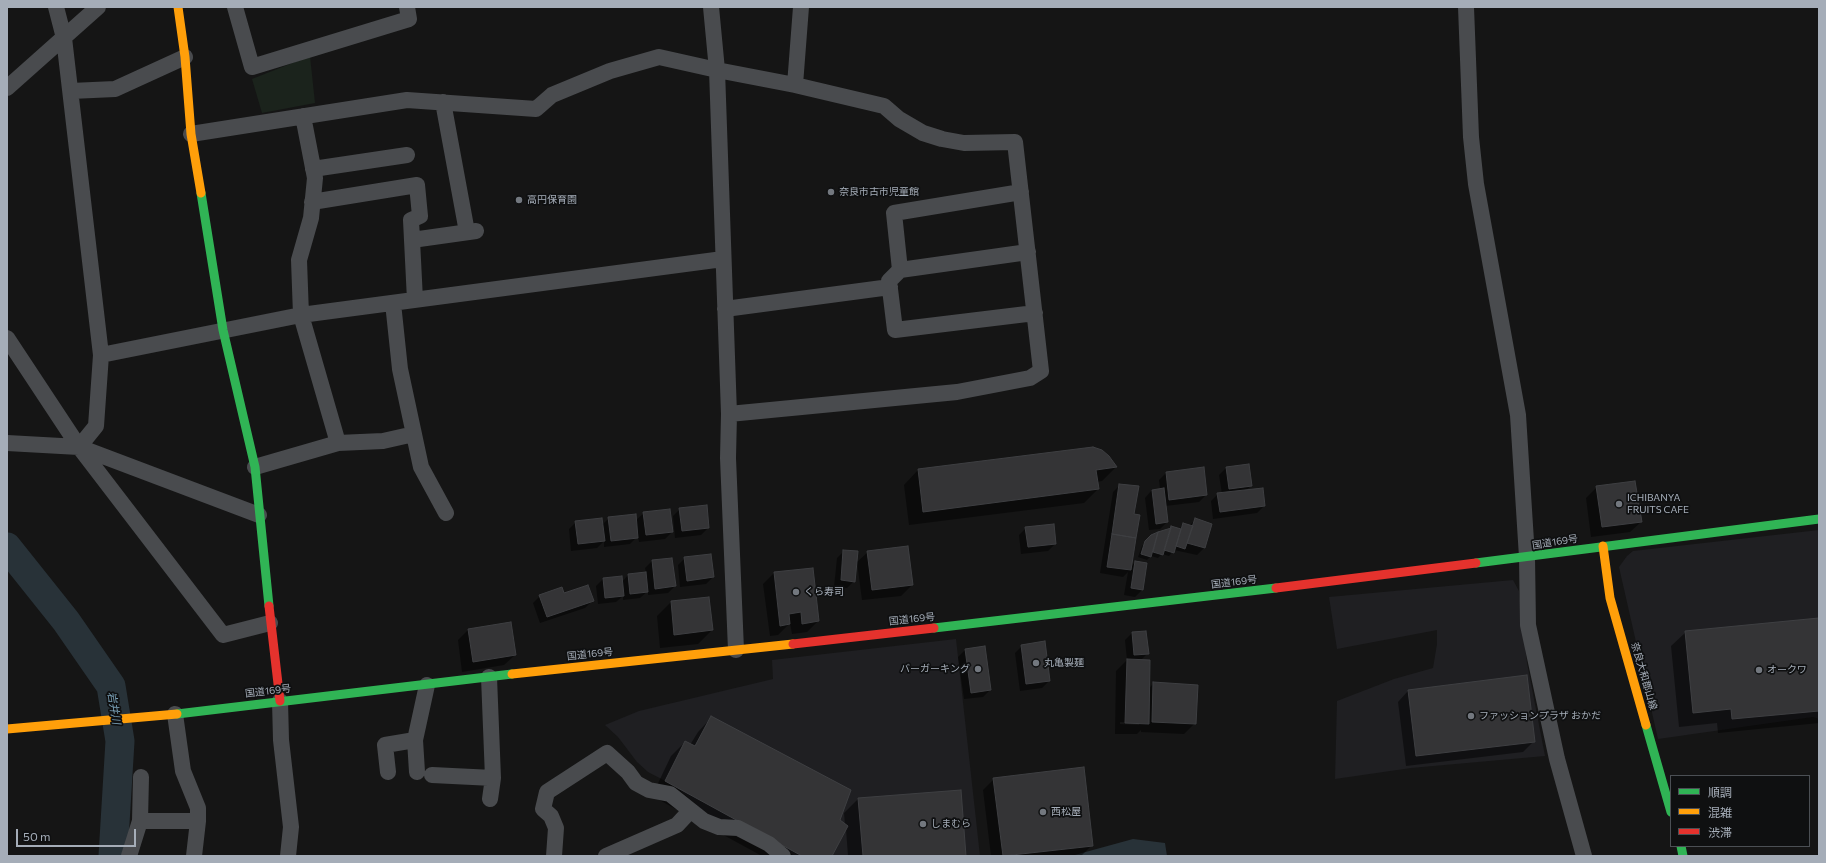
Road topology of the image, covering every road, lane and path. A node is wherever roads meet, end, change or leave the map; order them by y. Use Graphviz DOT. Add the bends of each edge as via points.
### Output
graph roads {
  1 [pos="56,7"];
  2 [pos="98,7"];
  3 [pos="178,7"];
  4 [pos="235,7"];
  5 [pos="407,7"];
  6 [pos="711,7"];
  7 [pos="801,7"];
  8 [pos="1466,7"];
  9 [pos="64,38"];
  10 [pos="186,57"];
  11 [pos="717,70"];
  12 [pos="795,85"];
  13 [pos="7,88"];
  14 [pos="71,91"];
  15 [pos="443,102"];
  16 [pos="303,116"];
  17 [pos="191,134"];
  18 [pos="407,155"];
  19 [pos="313,170"];
  20 [pos="1022,192"];
  21 [pos="312,202"];
  22 [pos="412,240"];
  23 [pos="1028,252"];
  24 [pos="723,260"];
  25 [pos="900,270"];
  26 [pos="890,287"];
  27 [pos="415,300"];
  28 [pos="393,303"];
  29 [pos="725,309"];
  30 [pos="1035,313"];
  31 [pos="301,315"];
  32 [pos="223,330"];
  33 [pos="7,338"];
  34 [pos="102,355"];
  35 [pos="729,414"];
  36 [pos="414,434"];
  37 [pos="338,443"];
  38 [pos="7,444"];
  39 [pos="79,447"];
  40 [pos="255,467"];
  41 [pos="446,513"];
  42 [pos="259,515"];
  43 [pos="1819,519"];
  44 [pos="1603,546"];
  45 [pos="1527,557"];
  46 [pos="270,623"];
  47 [pos="736,650"];
  48 [pos="489,677"];
  49 [pos="427,685"];
  50 [pos="280,701"];
  51 [pos="175,714"];
  52 [pos="7,729"];
  53 [pos="415,740"];
  54 [pos="388,772"];
  55 [pos="142,777"];
  56 [pos="493,778"];
  57 [pos="490,799"];
  58 [pos="1670,808"];
  59 [pos="690,811"];
  60 [pos="140,821"];
  61 [pos="198,821"];
  62 [pos="129,856"];
  63 [pos="194,856"];
  64 [pos="288,856"];
  65 [pos="554,856"];
  66 [pos="606,856"];
  67 [pos="784,856"];
  68 [pos="1584,856"];
  1 -- 9 [label="street"];
  2 -- 9 [label="street"];
  3 -- 10 [label="main road"];
  4 -- 5 [label="street" via="252,67 409,19"];
  6 -- 11 [label="street"];
  7 -- 12 [label="street"];
  8 -- 45 [label="street" via="1471,137 1476,184 1518,415"];
  9 -- 13 [label="street"];
  9 -- 14 [label="street"];
  10 -- 14 [label="street" via="115,89"];
  10 -- 17 [label="main road"];
  11 -- 12 [label="street"];
  11 -- 15 [label="street" via="659,57 610,71 552,95 536,109"];
  11 -- 24 [label="street"];
  12 -- 20 [label="street" via="884,106 899,119 923,133 942,139 964,144 1015,142"];
  14 -- 34 [label="street"];
  15 -- 16 [label="street" via="407,100"];
  15 -- 22 [label="street" via="471,231"];
  16 -- 17 [label="street"];
  16 -- 19 [label="street"];
  17 -- 32 [label="main road"];
  18 -- 19 [label="street"];
  19 -- 21 [label="street" via="315,178"];
  20 -- 23 [label="street"];
  20 -- 25 [label="street" via="894,213"];
  21 -- 22 [label="street" via="417,185 420,216 411,220"];
  21 -- 31 [label="street" via="311,218 300,260"];
  22 -- 27 [label="street"];
  23 -- 25 [label="street"];
  23 -- 30 [label="street"];
  24 -- 27 [label="street"];
  24 -- 29 [label="street"];
  25 -- 26 [label="street" via="890,281"];
  26 -- 29 [label="street"];
  26 -- 30 [label="street" via="895,330"];
  27 -- 28 [label="street"];
  28 -- 31 [label="street"];
  28 -- 36 [label="street" via="400,369"];
  29 -- 35 [label="street"];
  30 -- 35 [label="street" via="1041,371 1030,378 957,392"];
  31 -- 32 [label="street"];
  31 -- 37 [label="street"];
  32 -- 34 [label="street"];
  32 -- 40 [label="main road"];
  33 -- 39 [label="street"];
  34 -- 39 [label="street" via="96,426"];
  35 -- 47 [label="street" via="728,458"];
  36 -- 37 [label="street" via="383,441"];
  36 -- 41 [label="street" via="421,467"];
  37 -- 40 [label="street"];
  38 -- 39 [label="street"];
  39 -- 42 [label="street"];
  39 -- 46 [label="street" via="223,635"];
  40 -- 42 [label="main road"];
  42 -- 46 [label="main road"];
  43 -- 44 [label="main road, 国道169号"];
  44 -- 45 [label="main road, 国道169号"];
  44 -- 58 [label="main road, 奈良大和郡山線" via="1610,598"];
  45 -- 47 [label="main road, 国道169号"];
  45 -- 68 [label="street" via="1528,625 1557,759"];
  46 -- 50 [label="main road"];
  47 -- 48 [label="main road, 国道169号"];
  48 -- 49 [label="main road, 国道169号"];
  48 -- 56 [label="street"];
  49 -- 50 [label="main road, 国道169号"];
  49 -- 53 [label="street"];
  50 -- 51 [label="main road, 国道169号"];
  50 -- 64 [label="street" via="281,740 291,827"];
  51 -- 52 [label="main road, 国道169号"];
  51 -- 61 [label="street" via="183,771 198,808"];
  53 -- 54 [label="street" via="385,745"];
  53 -- 56 [label="street" via="424,773"];
  55 -- 60 [label="street"];
  56 -- 57 [label="street"];
  59 -- 65 [label="street" via="670,794 648,790 636,783 607,753 547,792 543,809 551,816 556,828"];
  59 -- 66 [label="street" via="677,825"];
  59 -- 67 [label="street" via="704,821 720,827 738,828 769,844"];
  60 -- 61 [label="street"];
  60 -- 62 [label="street"];
  61 -- 63 [label="street"];
}
